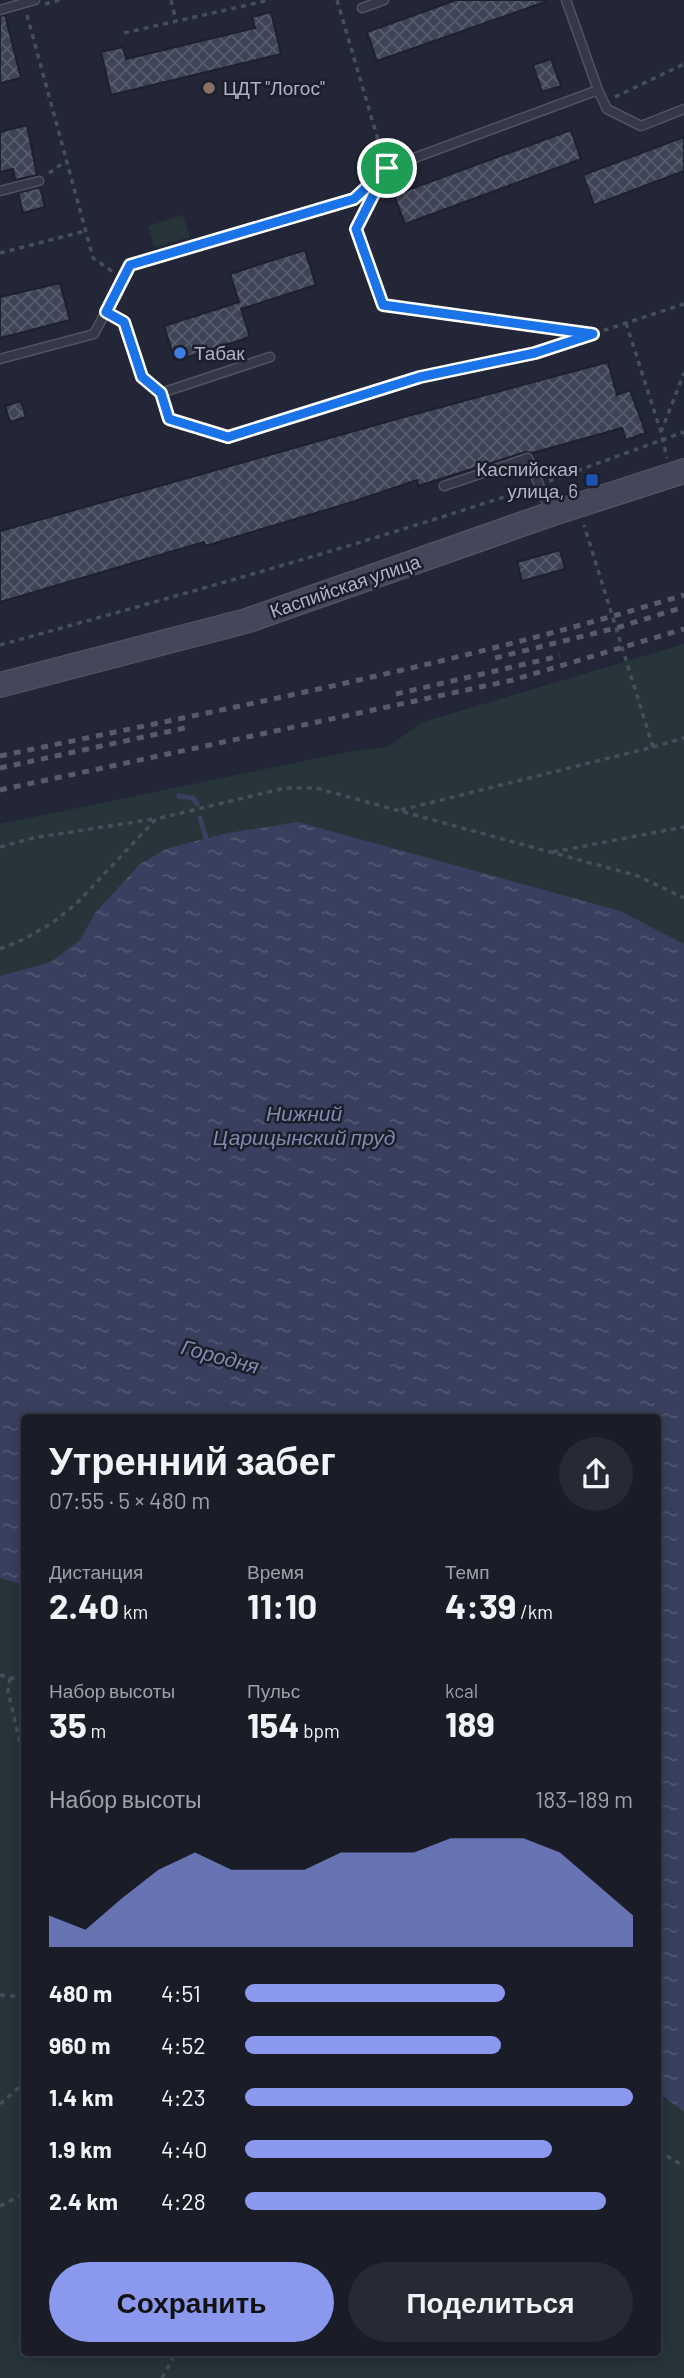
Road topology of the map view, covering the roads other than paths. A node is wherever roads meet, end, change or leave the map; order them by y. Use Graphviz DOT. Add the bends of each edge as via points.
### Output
graph roads {
  1 [pos="35,0"];
  2 [pos="384,0"];
  3 [pos="566,0"];
  4 [pos="24,2"];
  5 [pos="362,8"];
  6 [pos="0,10"];
  7 [pos="598,90"];
  8 [pos="684,109"];
  9 [pos="39,181"];
  10 [pos="0,191"];
  11 [pos="106,312"];
  12 [pos="270,356"];
  13 [pos="0,359"];
  14 [pos="161,393"];
  15 [pos="169,419"];
  16 [pos="684,471"];
  17 [pos="444,486"];
  18 [pos="551,514"];
  19 [pos="0,685"];
  1 -- 4 [label="lane"];
  2 -- 5 [label="lane"];
  3 -- 7 [label="lane"];
  4 -- 6 [label="lane"];
  7 -- 8 [label="lane" via="607,109 641,126"];
  7 -- 11 [label="lane" via="387,168 354,199 130,265"];
  9 -- 10 [label="lane"];
  11 -- 13 [label="lane" via="94,334"];
  11 -- 14 [label="lane" via="124,322 142,377"];
  12 -- 14 [label="lane"];
  14 -- 15 [label="lane"];
  16 -- 18 [label="main road, Каспийская улица"];
  17 -- 18 [label="lane" via="528,458"];
  18 -- 19 [label="main road, Каспийская улица" via="246,621"];
}
